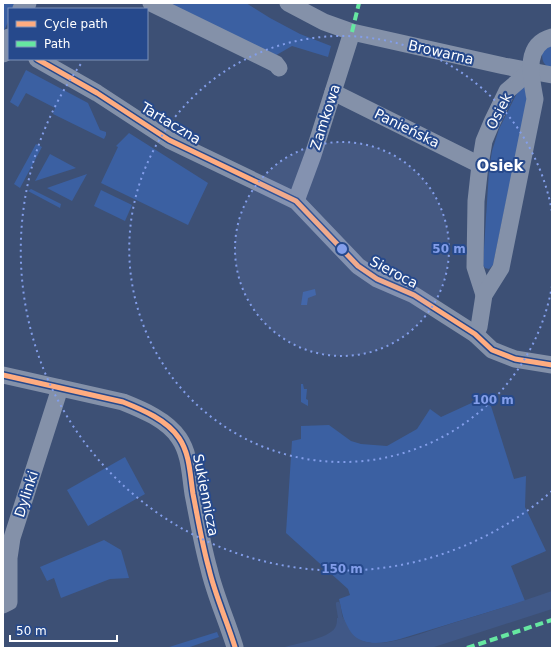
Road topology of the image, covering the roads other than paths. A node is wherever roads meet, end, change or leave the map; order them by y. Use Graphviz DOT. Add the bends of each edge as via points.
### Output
graph roads {
  1 [pos="152,3"];
  2 [pos="288,3"];
  3 [pos="352,32"];
  4 [pos="552,37"];
  5 [pos="39,60"];
  6 [pos="278,68"];
  7 [pos="530,71"];
  8 [pos="552,75"];
  9 [pos="333,92"];
  10 [pos="480,164"];
  11 [pos="296,201"];
  12 [pos="484,295"];
  13 [pos="475,334"];
  14 [pos="552,365"];
  15 [pos="3,375"];
  16 [pos="60,388"];
  17 [pos="6,604"];
  18 [pos="235,647"];
  1 -- 6 [label="street" via="276,64"];
  2 -- 3 [label="street, Browarna" via="324,22"];
  3 -- 7 [label="street, Browarna"];
  3 -- 9 [label="street, Zamkowa"];
  4 -- 7 [label="street" via="540,43 534,51"];
  5 -- 11 [label="street, Tartaczna" via="97,93 169,140"];
  7 -- 8 [label="street, Browarna"];
  7 -- 10 [label="street, Osiek" via="507,91 484,142"];
  7 -- 12 [label="street, Osiek" via="535,99 501,268"];
  9 -- 10 [label="street, Panieńska"];
  9 -- 11 [label="street, Zamkowa"];
  10 -- 12 [label="street, Osiek" via="476,201 475,267"];
  11 -- 13 [label="street, Sieroca" via="358,266 377,279 414,296"];
  12 -- 13 [label="street, Osiek" via="479,327"];
  13 -- 14 [label="street, Sieroca" via="492,350 516,359"];
  15 -- 16 [label="street, Sukiennicza"];
  16 -- 17 [label="street, Dylinki" via="12,538"];
  16 -- 18 [label="street, Sukiennicza" via="123,402 138,408 164,423 179,437 188,457 209,570"];
}
